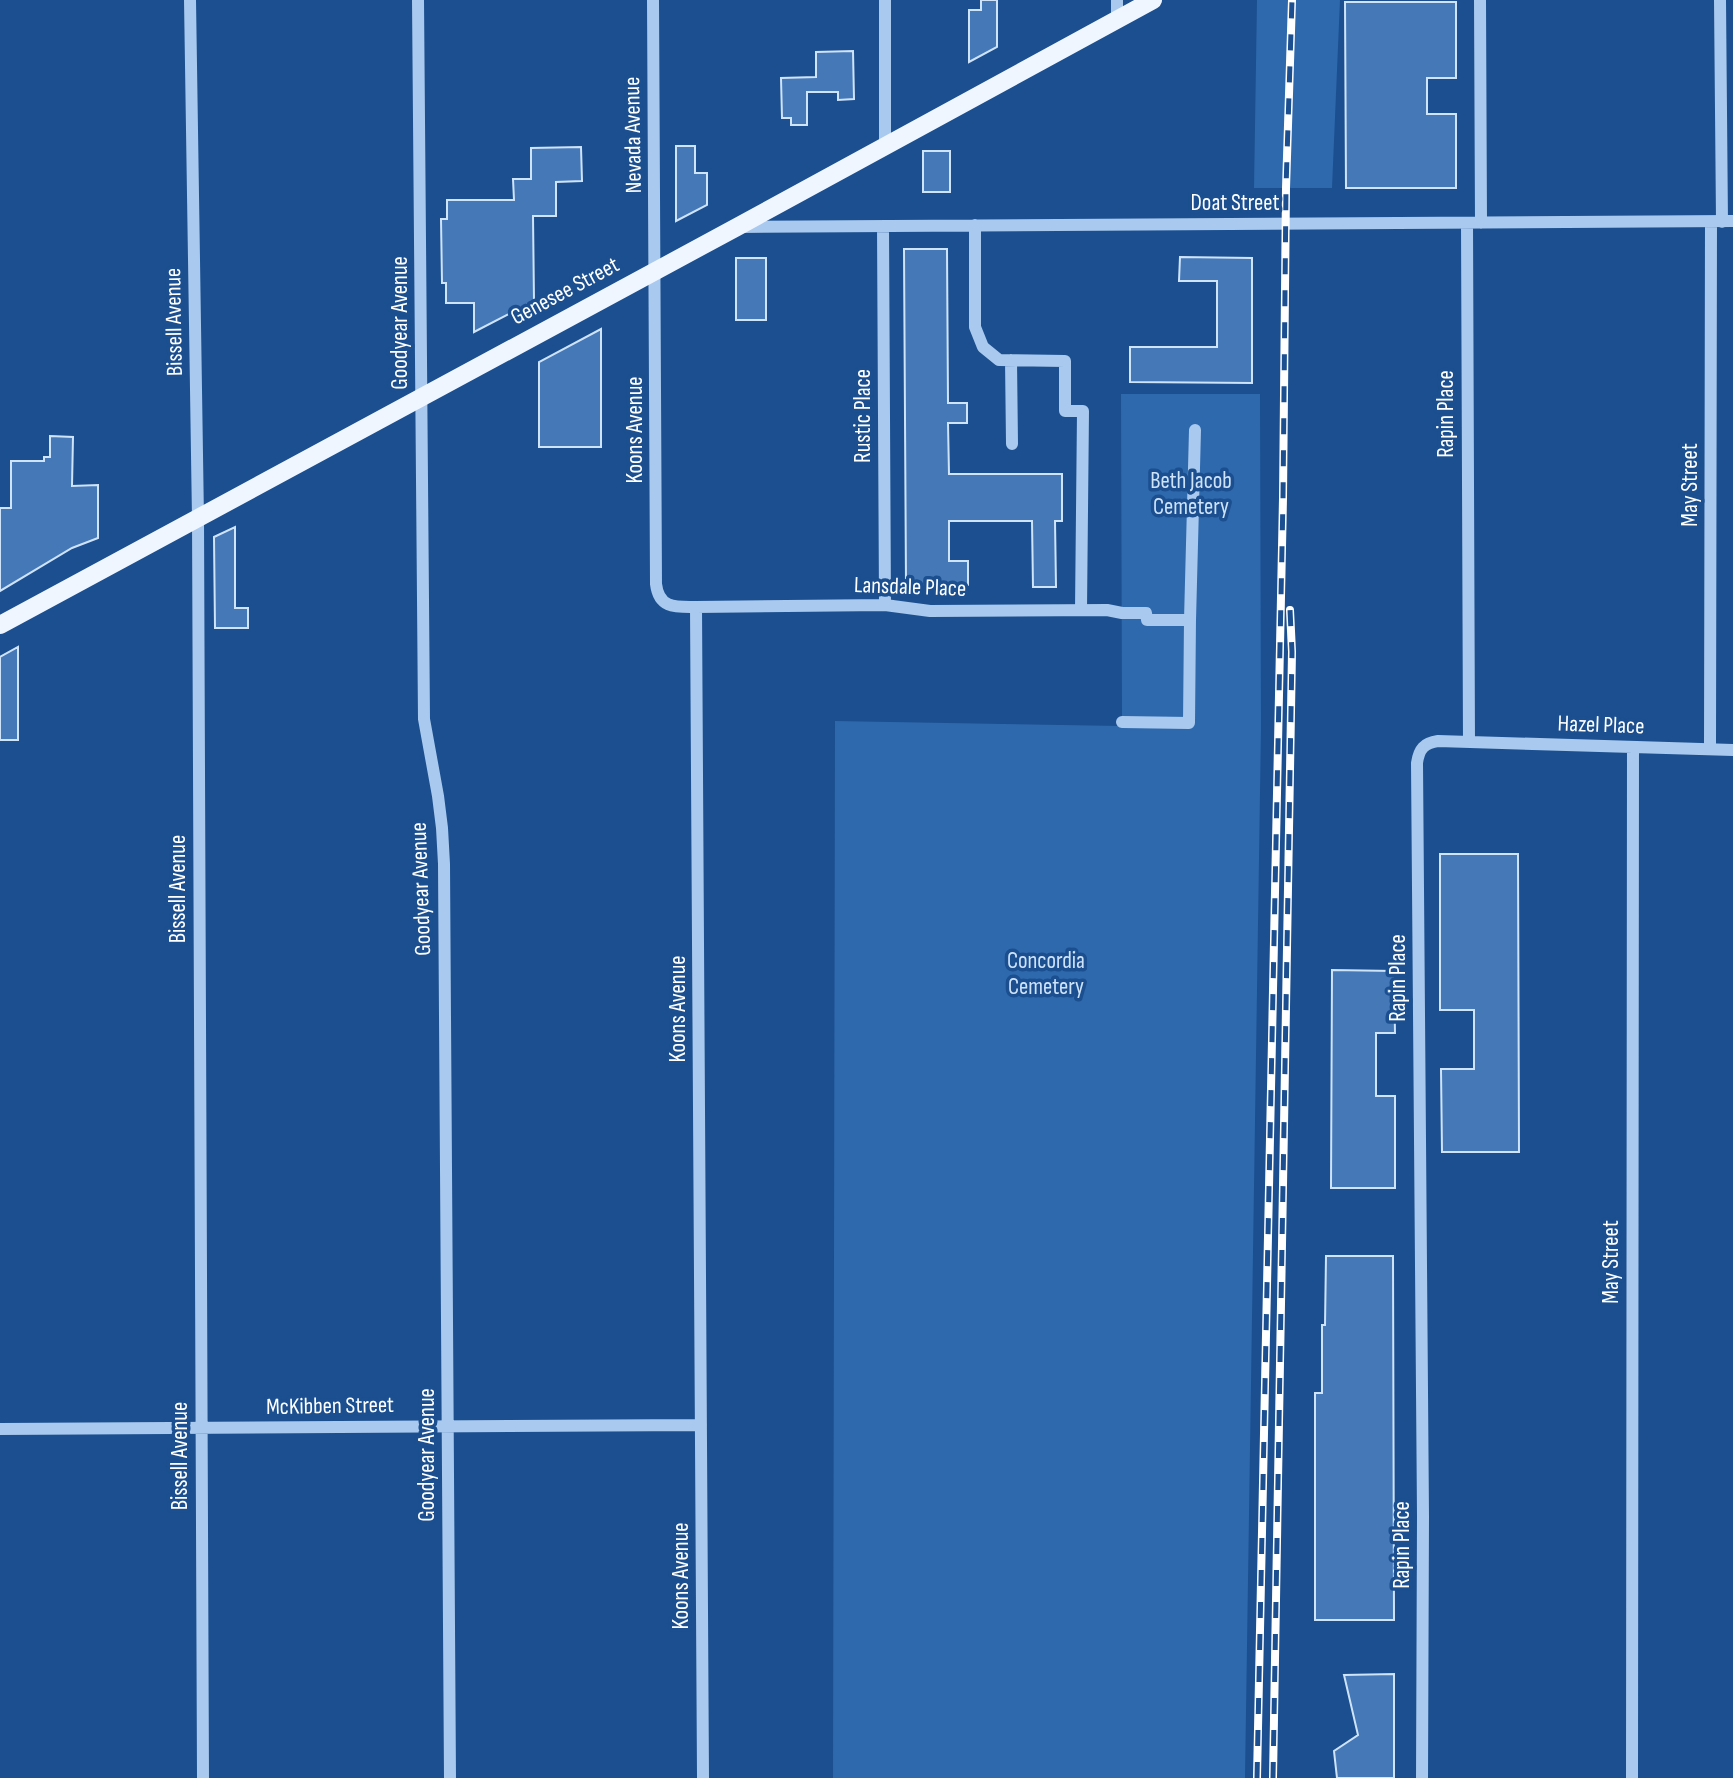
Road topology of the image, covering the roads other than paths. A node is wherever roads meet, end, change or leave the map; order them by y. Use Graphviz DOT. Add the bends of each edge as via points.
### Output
graph roads {
  1 [pos="190,0"];
  2 [pos="418,0"];
  3 [pos="653,0"];
  4 [pos="884,0"];
  5 [pos="1117,0"];
  6 [pos="1153,0"];
  7 [pos="1480,0"];
  8 [pos="1720,0"];
  9 [pos="1117,20"];
  10 [pos="885,147"];
  11 [pos="1722,222"];
  12 [pos="1467,223"];
  13 [pos="1481,223"];
  14 [pos="975,225"];
  15 [pos="883,226"];
  16 [pos="737,227"];
  17 [pos="655,270"];
  18 [pos="1011,360"];
  19 [pos="421,397"];
  20 [pos="1195,430"];
  21 [pos="1012,444"];
  22 [pos="198,519"];
  23 [pos="885,605"];
  24 [pos="696,607"];
  25 [pos="1081,610"];
  26 [pos="1190,620"];
  27 [pos="0,625"];
  28 [pos="1122,722"];
  29 [pos="1469,742"];
  30 [pos="1633,747"];
  31 [pos="1710,749"];
  32 [pos="1733,750"];
  33 [pos="701,1425"];
  34 [pos="448,1426"];
  35 [pos="201,1428"];
  36 [pos="0,1429"];
  37 [pos="203,1778"];
  38 [pos="450,1778"];
  39 [pos="703,1778"];
  40 [pos="1422,1778"];
  41 [pos="1632,1778"];
  1 -- 22 [label="street, Bissell Avenue"];
  2 -- 19 [label="street, Goodyear Avenue"];
  3 -- 17 [label="street, Nevada Avenue"];
  4 -- 10 [label="street"];
  5 -- 9 [label="street"];
  6 -- 9 [label="main road, Genesee Street"];
  7 -- 13 [label="street"];
  8 -- 11 [label="street, May Street"];
  9 -- 10 [label="main road, Genesee Street"];
  10 -- 16 [label="main road, Genesee Street"];
  11 -- 13 [label="street, Doat Street"];
  11 -- 31 [label="street, May Street"];
  12 -- 13 [label="street, Doat Street"];
  12 -- 14 [label="street, Doat Street"];
  12 -- 29 [label="street, Rapin Place"];
  14 -- 15 [label="street, Doat Street"];
  14 -- 18 [label="street" via="975,327 983,347 999,360"];
  15 -- 16 [label="street, Doat Street"];
  15 -- 23 [label="street, Rustic Place"];
  16 -- 17 [label="main road, Genesee Street"];
  17 -- 19 [label="main road, Genesee Street"];
  17 -- 24 [label="street, Koons Avenue" via="657,592 668,605"];
  18 -- 21 [label="street"];
  18 -- 25 [label="street" via="1065,361 1065,411 1083,411"];
  19 -- 22 [label="main road, Genesee Street"];
  19 -- 34 [label="street, Goodyear Avenue" via="424,719 444,864"];
  20 -- 26 [label="street"];
  22 -- 27 [label="main road, Genesee Street"];
  22 -- 35 [label="street, Bissell Avenue"];
  23 -- 24 [label="street, Lansdale Place"];
  23 -- 25 [label="street, Lansdale Place" via="930,611"];
  24 -- 33 [label="street, Koons Avenue"];
  25 -- 26 [label="street, Lansdale Place" via="1146,613 1147,620"];
  26 -- 28 [label="street" via="1189,723"];
  29 -- 30 [label="street, Hazel Place"];
  29 -- 40 [label="street, Rapin Place" via="1430,742 1424,745 1417,763"];
  30 -- 31 [label="street, Hazel Place"];
  30 -- 41 [label="street, May Street"];
  31 -- 32 [label="street, Hazel Place"];
  33 -- 34 [label="street, McKibben Street"];
  33 -- 39 [label="street, Koons Avenue"];
  34 -- 35 [label="street, McKibben Street"];
  34 -- 38 [label="street, Goodyear Avenue"];
  35 -- 36 [label="street, McKibben Street"];
  35 -- 37 [label="street, Bissell Avenue"];
}
